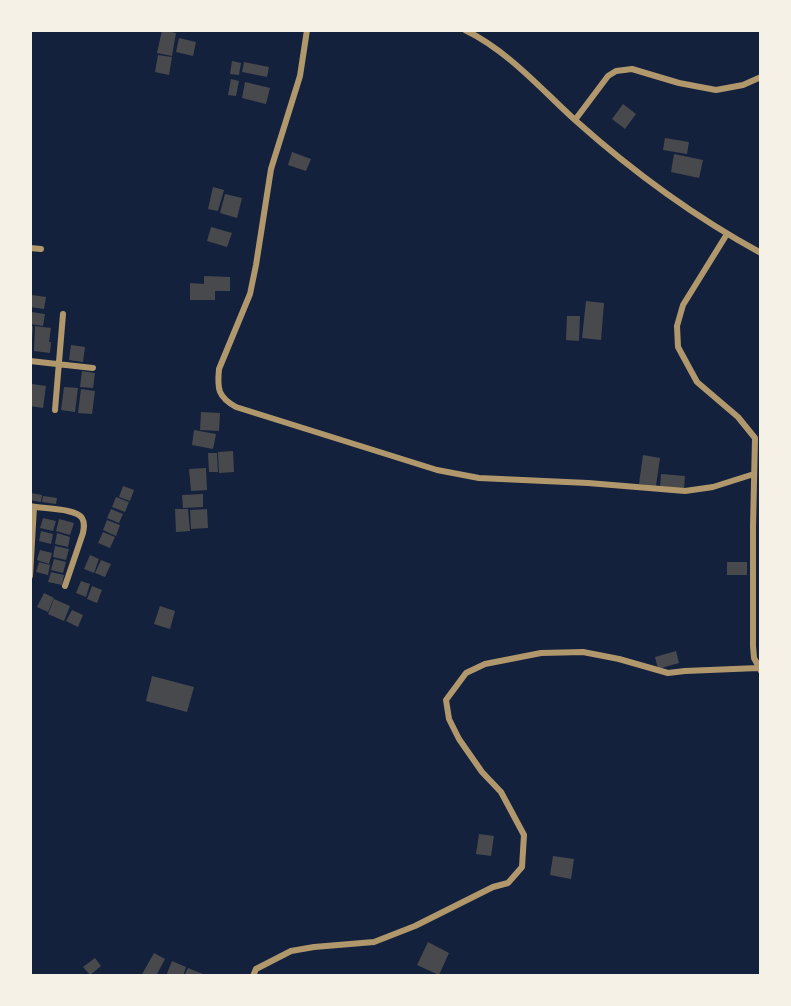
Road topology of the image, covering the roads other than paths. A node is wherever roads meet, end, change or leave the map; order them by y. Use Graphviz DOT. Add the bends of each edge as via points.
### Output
graph roads {
  1 [pos="307,30"];
  2 [pos="465,30"];
  3 [pos="761,77"];
  4 [pos="575,120"];
  5 [pos="727,234"];
  6 [pos="30,248"];
  7 [pos="41,249"];
  8 [pos="761,253"];
  9 [pos="63,314"];
  10 [pos="30,361"];
  11 [pos="59,364"];
  12 [pos="93,368"];
  13 [pos="55,410"];
  14 [pos="754,474"];
  15 [pos="32,507"];
  16 [pos="30,576"];
  17 [pos="65,586"];
  18 [pos="760,669"];
  19 [pos="253,976"];
  1 -- 14 [label="street" via="300,76 271,169 250,294 219,369 220,392 225,400 437,470 479,478 685,491"];
  2 -- 4 [label="street" via="503,53"];
  3 -- 4 [label="street" via="716,90 624,69 608,76"];
  4 -- 5 [label="street" via="651,183"];
  5 -- 8 [label="street"];
  5 -- 14 [label="street" via="683,305 677,326 678,347 697,382 738,417 755,438"];
  6 -- 7 [label="street"];
  9 -- 11 [label="street"];
  10 -- 11 [label="street"];
  11 -- 12 [label="street"];
  11 -- 13 [label="street"];
  14 -- 18 [label="street" via="753,646"];
  15 -- 16 [label="street"];
  15 -- 17 [label="street" via="72,512 84,521"];
  18 -- 19 [label="street" via="668,674 583,652 542,653 485,664 466,673 446,700 449,719 482,772 501,792 524,835 522,867 508,883 404,930 374,942 291,951 256,969"];
}
